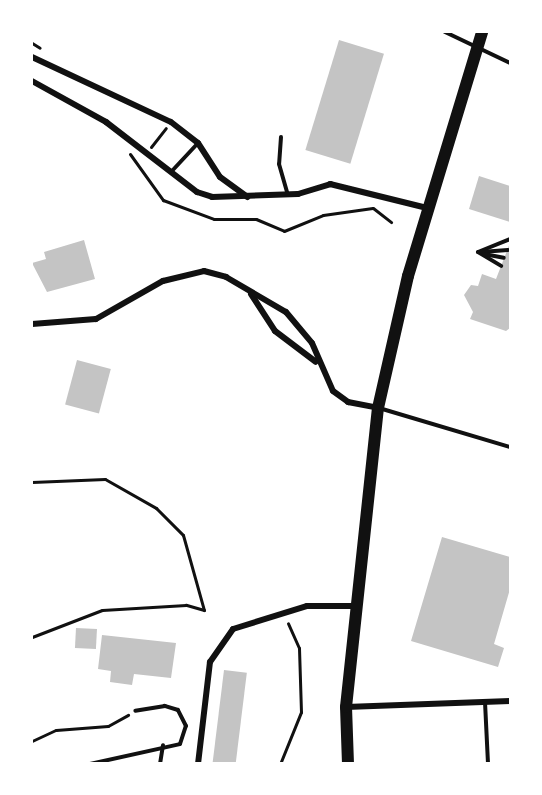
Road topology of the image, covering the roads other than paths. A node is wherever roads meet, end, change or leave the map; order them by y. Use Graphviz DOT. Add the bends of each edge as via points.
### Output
graph roads {
  1 [pos="445,32"];
  2 [pos="482,32"];
  3 [pos="477,45"];
  4 [pos="32,57"];
  5 [pos="510,63"];
  6 [pos="32,81"];
  7 [pos="281,137"];
  8 [pos="198,143"];
  9 [pos="170,172"];
  10 [pos="288,195"];
  11 [pos="249,197"];
  12 [pos="427,208"];
  13 [pos="510,239"];
  14 [pos="508,250"];
  15 [pos="478,252"];
  16 [pos="504,258"];
  17 [pos="501,266"];
  18 [pos="250,294"];
  19 [pos="32,324"];
  20 [pos="316,362"];
  21 [pos="378,408"];
  22 [pos="510,447"];
  23 [pos="355,606"];
  24 [pos="510,701"];
  25 [pos="485,702"];
  26 [pos="346,706"];
  27 [pos="135,711"];
  28 [pos="163,746"];
  29 [pos="90,764"];
  30 [pos="160,764"];
  31 [pos="198,764"];
  32 [pos="348,764"];
  33 [pos="488,764"];
  1 -- 3 [label="lane"];
  2 -- 3 [label="main road"];
  3 -- 5 [label="lane"];
  3 -- 12 [label="main road"];
  4 -- 8 [label="street" via="171,122"];
  6 -- 9 [label="street" via="106,122"];
  7 -- 10 [label="lane" via="279,164"];
  8 -- 9 [label="lane"];
  8 -- 11 [label="street" via="220,177"];
  9 -- 11 [label="street" via="212,197"];
  10 -- 11 [label="street"];
  10 -- 12 [label="street" via="330,184"];
  12 -- 21 [label="main road"];
  13 -- 15 [label="lane"];
  14 -- 15 [label="lane"];
  15 -- 16 [label="lane"];
  15 -- 17 [label="lane"];
  18 -- 19 [label="street" via="226,277 191,271 96,319"];
  18 -- 20 [label="street" via="274,331"];
  18 -- 20 [label="street" via="295,320 312,343"];
  20 -- 21 [label="street" via="333,391 348,402"];
  21 -- 22 [label="lane"];
  21 -- 23 [label="main road"];
  23 -- 26 [label="main road"];
  23 -- 31 [label="street" via="307,606 233,629 210,662"];
  24 -- 25 [label="street"];
  25 -- 26 [label="street"];
  25 -- 33 [label="lane"];
  26 -- 32 [label="main road"];
  27 -- 28 [label="lane" via="165,706 184,717 180,744"];
  28 -- 29 [label="lane"];
  28 -- 30 [label="lane"];
}
